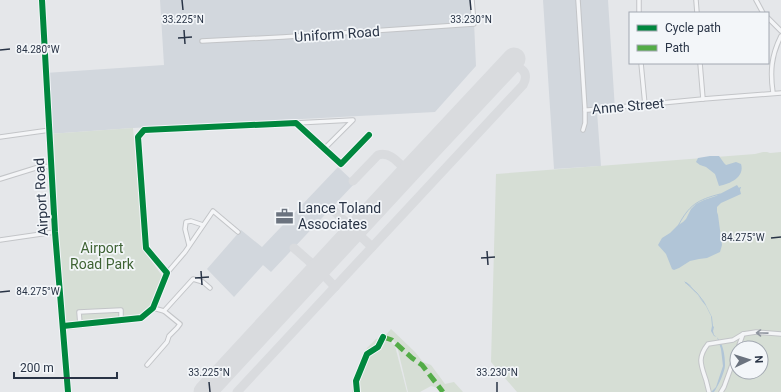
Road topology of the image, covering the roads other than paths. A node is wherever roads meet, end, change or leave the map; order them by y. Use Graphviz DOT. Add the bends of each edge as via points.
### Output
graph roads {
  1 [pos="42,0"];
  2 [pos="472,0"];
  3 [pos="578,0"];
  4 [pos="639,0"];
  5 [pos="696,0"];
  6 [pos="756,0"];
  7 [pos="639,12"];
  8 [pos="697,12"];
  9 [pos="763,12"];
  10 [pos="769,19"];
  11 [pos="781,31"];
  12 [pos="781,36"];
  13 [pos="202,41"];
  14 [pos="641,64"];
  15 [pos="700,64"];
  16 [pos="773,93"];
  17 [pos="781,93"];
  18 [pos="703,99"];
  19 [pos="644,104"];
  20 [pos="585,110"];
  21 [pos="296,123"];
  22 [pos="50,130"];
  23 [pos="583,130"];
  24 [pos="369,134"];
  25 [pos="0,137"];
  26 [pos="324,149"];
  27 [pos="51,167"];
  28 [pos="0,179"];
  29 [pos="203,225"];
  30 [pos="55,232"];
  31 [pos="238,232"];
  32 [pos="0,240"];
  33 [pos="189,245"];
  34 [pos="167,273"];
  35 [pos="210,288"];
  36 [pos="153,308"];
  37 [pos="164,311"];
  38 [pos="121,320"];
  39 [pos="80,324"];
  40 [pos="63,326"];
  41 [pos="743,334"];
  42 [pos="781,334"];
  43 [pos="741,340"];
  44 [pos="147,365"];
  45 [pos="729,373"];
  46 [pos="68,392"];
  47 [pos="709,392"];
  48 [pos="721,392"];
  1 -- 22 [label="street, Airport Road"];
  2 -- 13 [label="street, Uniform Road" via="474,24"];
  3 -- 20 [label="street, Anne Street"];
  4 -- 7 [label="street"];
  5 -- 8 [label="street"];
  6 -- 9 [label="street"];
  10 -- 11 [label="street"];
  12 -- 16 [label="street" via="772,62"];
  14 -- 19 [label="street"];
  15 -- 18 [label="street"];
  16 -- 17 [label="street, Anne Street"];
  16 -- 18 [label="street, Anne Street"];
  18 -- 19 [label="street, Anne Street"];
  19 -- 20 [label="street, Anne Street"];
  20 -- 23 [label="street"];
  21 -- 26 [label="street"];
  21 -- 26 [label="street" via="352,120"];
  21 -- 34 [label="street" via="144,130 138,137 146,248"];
  22 -- 25 [label="street"];
  22 -- 27 [label="street, Airport Road"];
  24 -- 26 [label="street" via="341,164"];
  27 -- 28 [label="street" via="42,166"];
  27 -- 30 [label="street, Airport Road"];
  29 -- 31 [label="street" via="213,211"];
  29 -- 33 [label="street"];
  29 -- 33 [label="street" via="186,222"];
  30 -- 32 [label="street"];
  30 -- 40 [label="street, Airport Road"];
  33 -- 34 [label="street"];
  34 -- 36 [label="street"];
  35 -- 37 [label="street" via="203,282 193,279"];
  36 -- 37 [label="street"];
  36 -- 38 [label="street" via="141,318"];
  37 -- 44 [label="street" via="180,324"];
  38 -- 39 [label="street"];
  38 -- 39 [label="street" via="121,310 79,312"];
  39 -- 40 [label="street"];
  40 -- 46 [label="street, Airport Road"];
  42 -- 41 [label="street, one-way"];
  41 -- 43 [label="street"];
  41 -- 47 [label="street" via="733,340 708,344 702,354 701,367"];
  45 -- 48 [label="street"];
}
